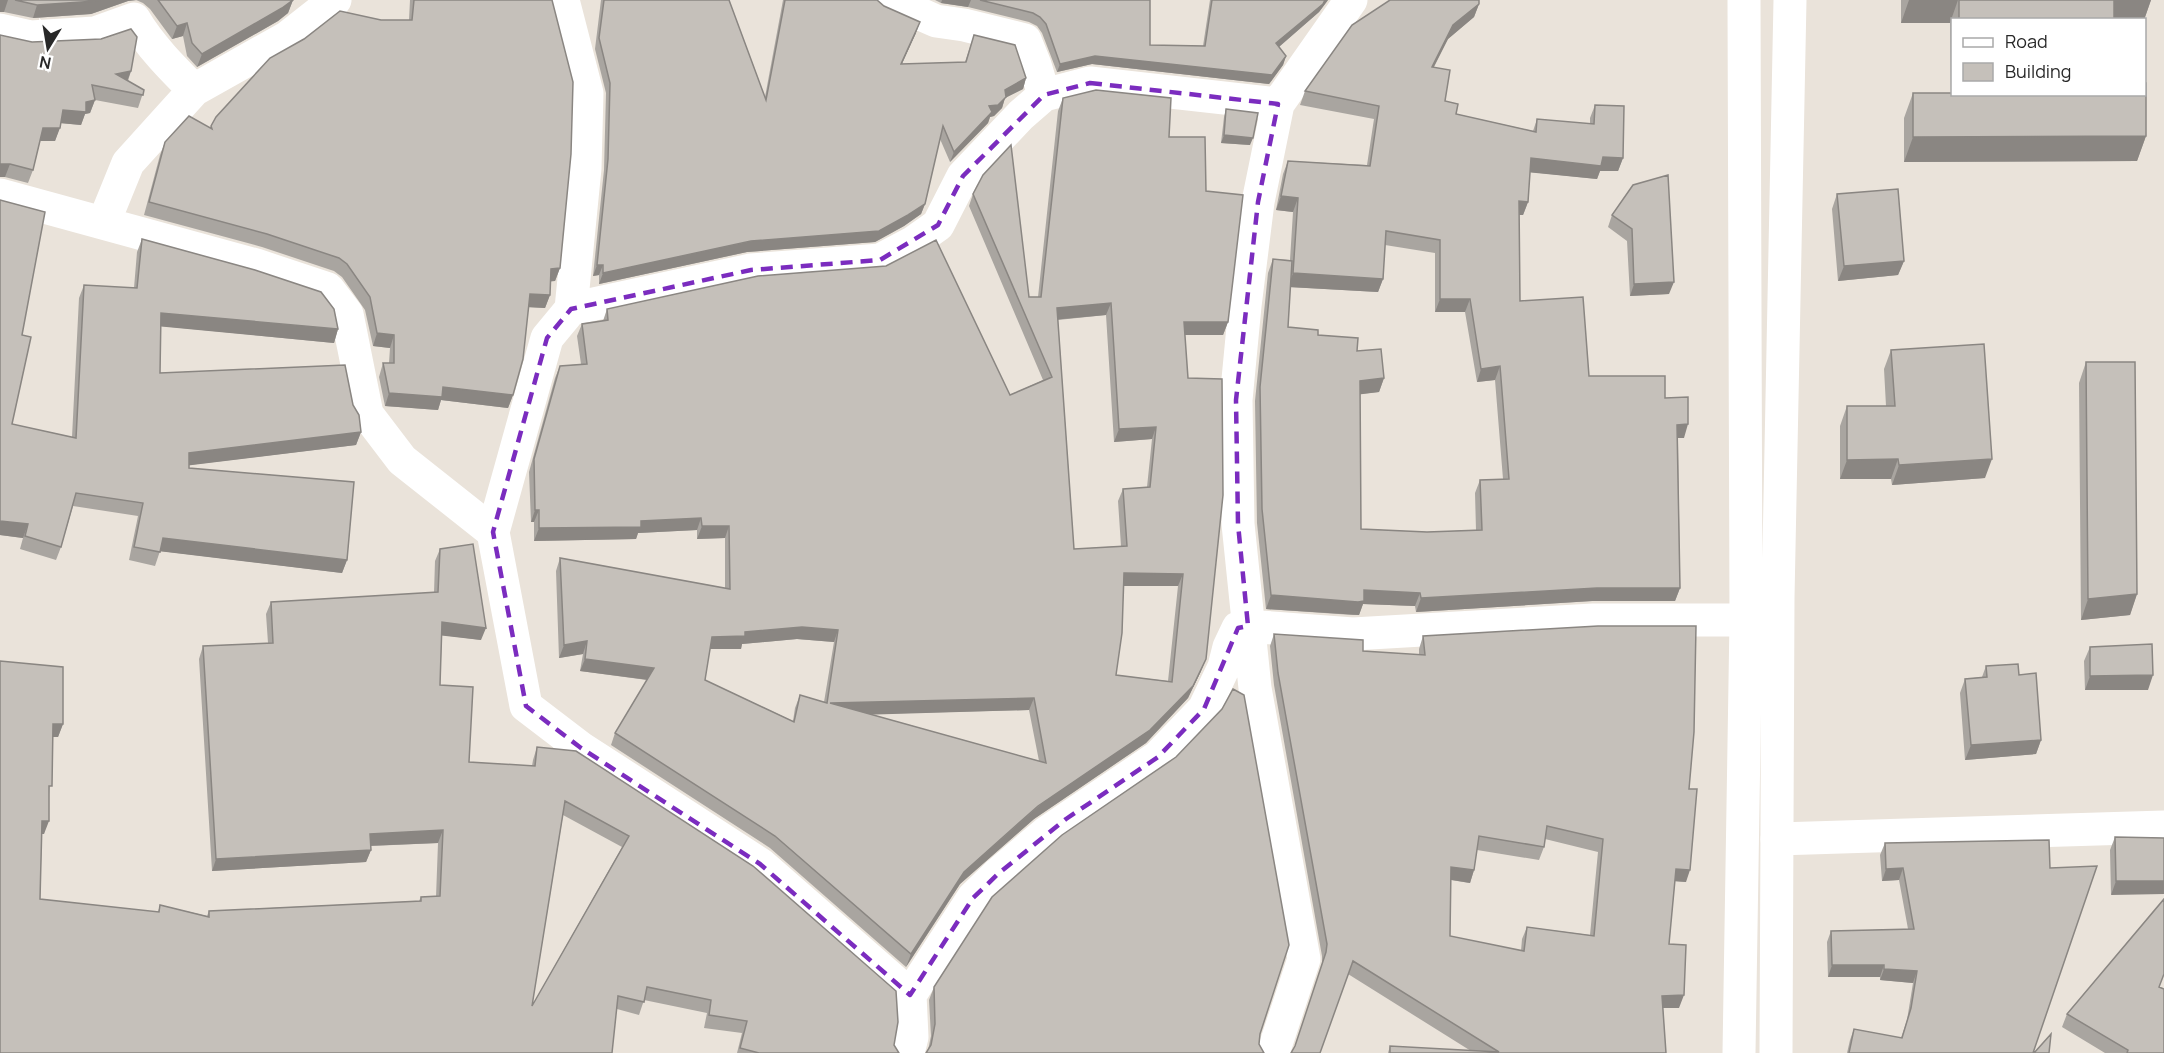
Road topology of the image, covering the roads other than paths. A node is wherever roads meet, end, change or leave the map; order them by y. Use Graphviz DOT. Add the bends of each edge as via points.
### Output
graph roads {
  1 [pos="335,0"];
  2 [pos="563,0"];
  3 [pos="888,0"];
  4 [pos="1351,0"];
  5 [pos="1744,0"];
  6 [pos="1790,0"];
  7 [pos="0,30"];
  8 [pos="194,90"];
  9 [pos="1044,95"];
  10 [pos="1278,104"];
  11 [pos="0,195"];
  12 [pos="104,222"];
  13 [pos="571,309"];
  14 [pos="493,532"];
  15 [pos="1746,620"];
  16 [pos="1248,626"];
  17 [pos="2164,827"];
  18 [pos="1777,838"];
  19 [pos="909,995"];
  20 [pos="908,1053"];
  21 [pos="1274,1053"];
  22 [pos="1739,1053"];
  23 [pos="1776,1053"];
  1 -- 8 [label="street" via="288,37"];
  2 -- 13 [label="street" via="587,93 585,168"];
  3 -- 9 [label="street" via="936,21 1025,40"];
  4 -- 10 [label="street"];
  5 -- 15 [label="street"];
  6 -- 18 [label="street"];
  7 -- 8 [label="street" via="31,37 95,33 134,19"];
  8 -- 12 [label="street" via="128,162"];
  9 -- 10 [label="street" via="1090,83"];
  9 -- 13 [label="street" via="963,176 938,225 880,260 751,270"];
  10 -- 16 [label="street" via="1258,202 1236,400 1238,524"];
  11 -- 12 [label="street"];
  12 -- 14 [label="street" via="328,289 347,314 368,414 402,460"];
  13 -- 14 [label="street" via="547,338"];
  14 -- 19 [label="street" via="526,706 581,748 760,864"];
  15 -- 16 [label="street" via="1593,620 1353,634"];
  15 -- 22 [label="street"];
  16 -- 19 [label="street" via="1238,628 1204,709 1153,761 1066,819 973,898"];
  16 -- 21 [label="street" via="1255,688 1304,959"];
  17 -- 18 [label="street"];
  18 -- 23 [label="street"];
  19 -- 20 [label="street" via="912,1037"];
}
